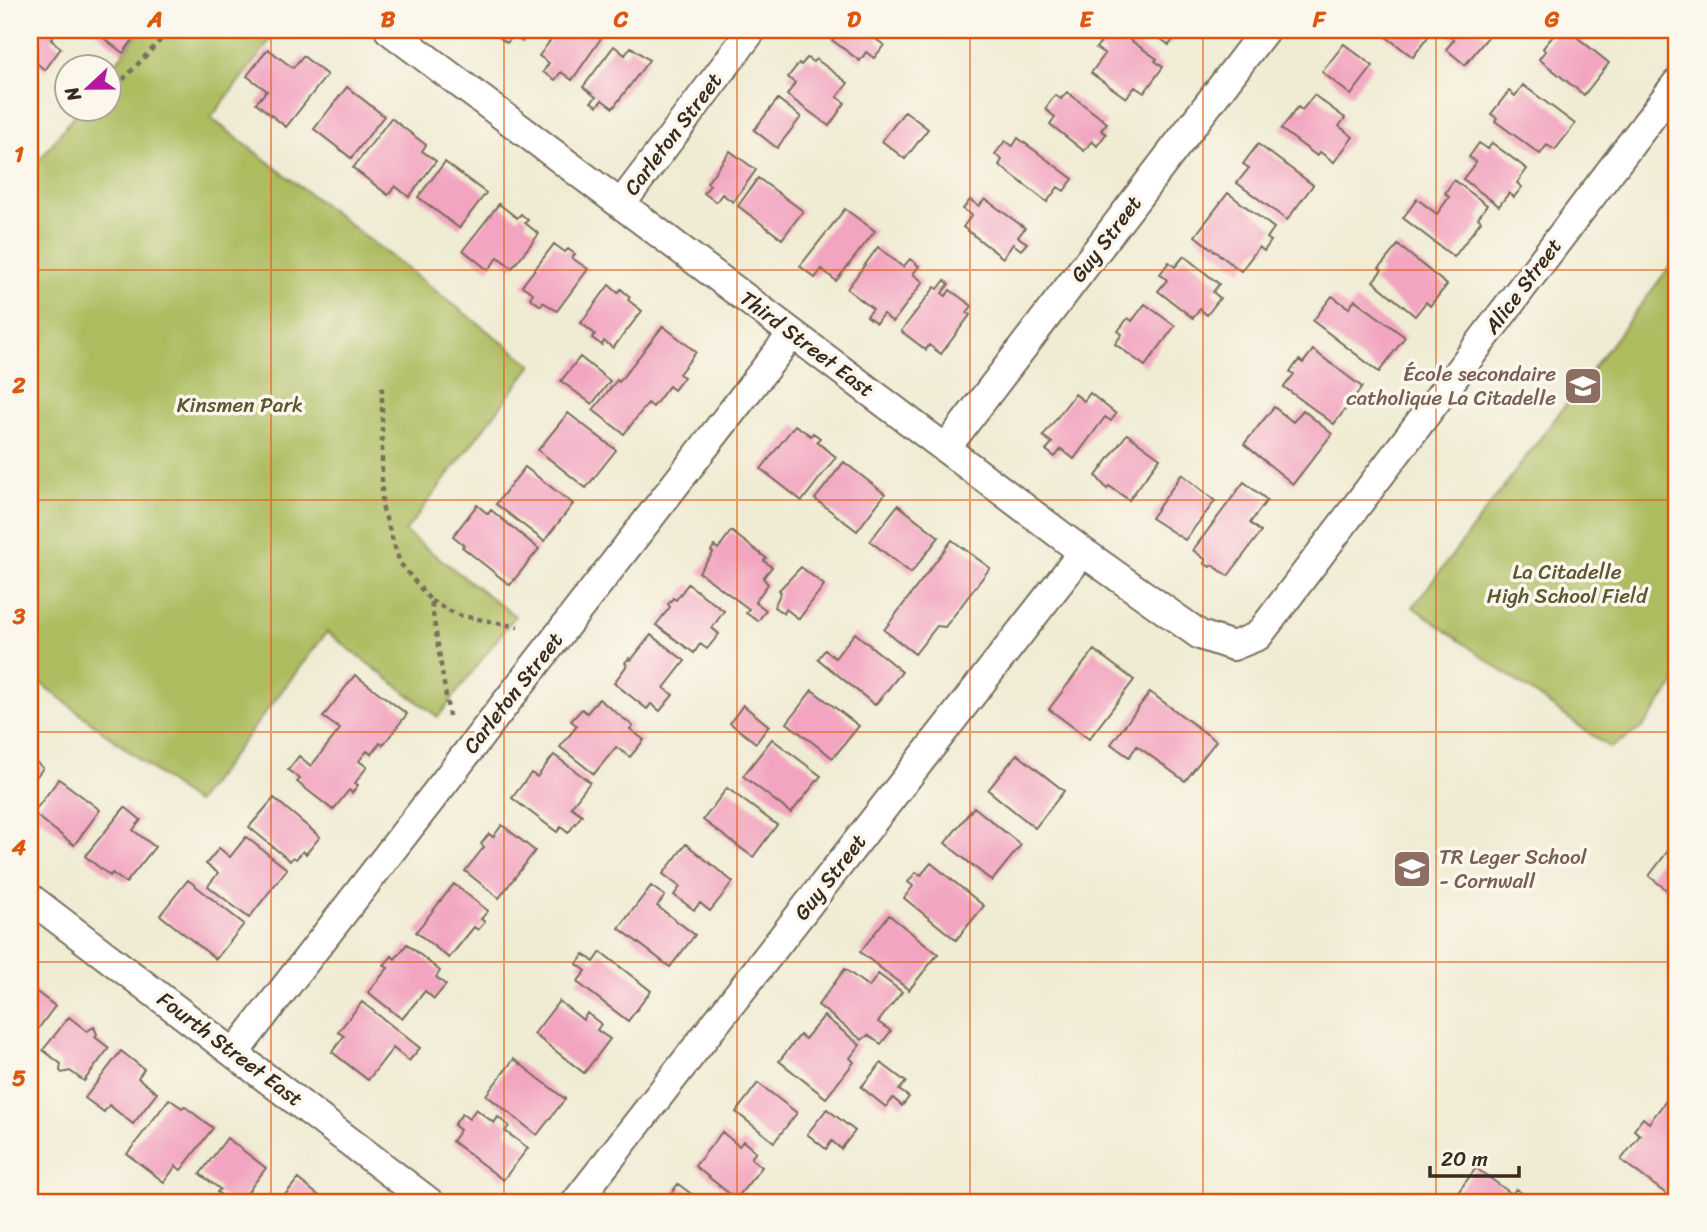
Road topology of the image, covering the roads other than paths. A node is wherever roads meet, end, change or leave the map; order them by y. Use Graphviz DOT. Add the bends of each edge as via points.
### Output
graph roads {
  1 [pos="389,30"];
  2 [pos="751,30"];
  3 [pos="1265,30"];
  4 [pos="1677,83"];
  5 [pos="621,204"];
  6 [pos="792,334"];
  7 [pos="946,447"];
  8 [pos="1083,552"];
  9 [pos="1233,646"];
  10 [pos="30,898"];
  11 [pos="235,1052"];
  12 [pos="429,1202"];
  13 [pos="576,1202"];
  1 -- 5 [label="street, Third Street East"];
  2 -- 5 [label="street, Carleton Street"];
  3 -- 7 [label="street, Guy Street"];
  4 -- 9 [label="street, Alice Street" via="1258,636"];
  5 -- 6 [label="street, Third Street East"];
  6 -- 7 [label="street, Third Street East"];
  6 -- 11 [label="street, Carleton Street"];
  7 -- 8 [label="street, Third Street East"];
  8 -- 9 [label="street, Third Street East" via="1200,635"];
  8 -- 13 [label="street, Guy Street"];
  10 -- 11 [label="street, Fourth Street East"];
  11 -- 12 [label="street, Fourth Street East"];
}
